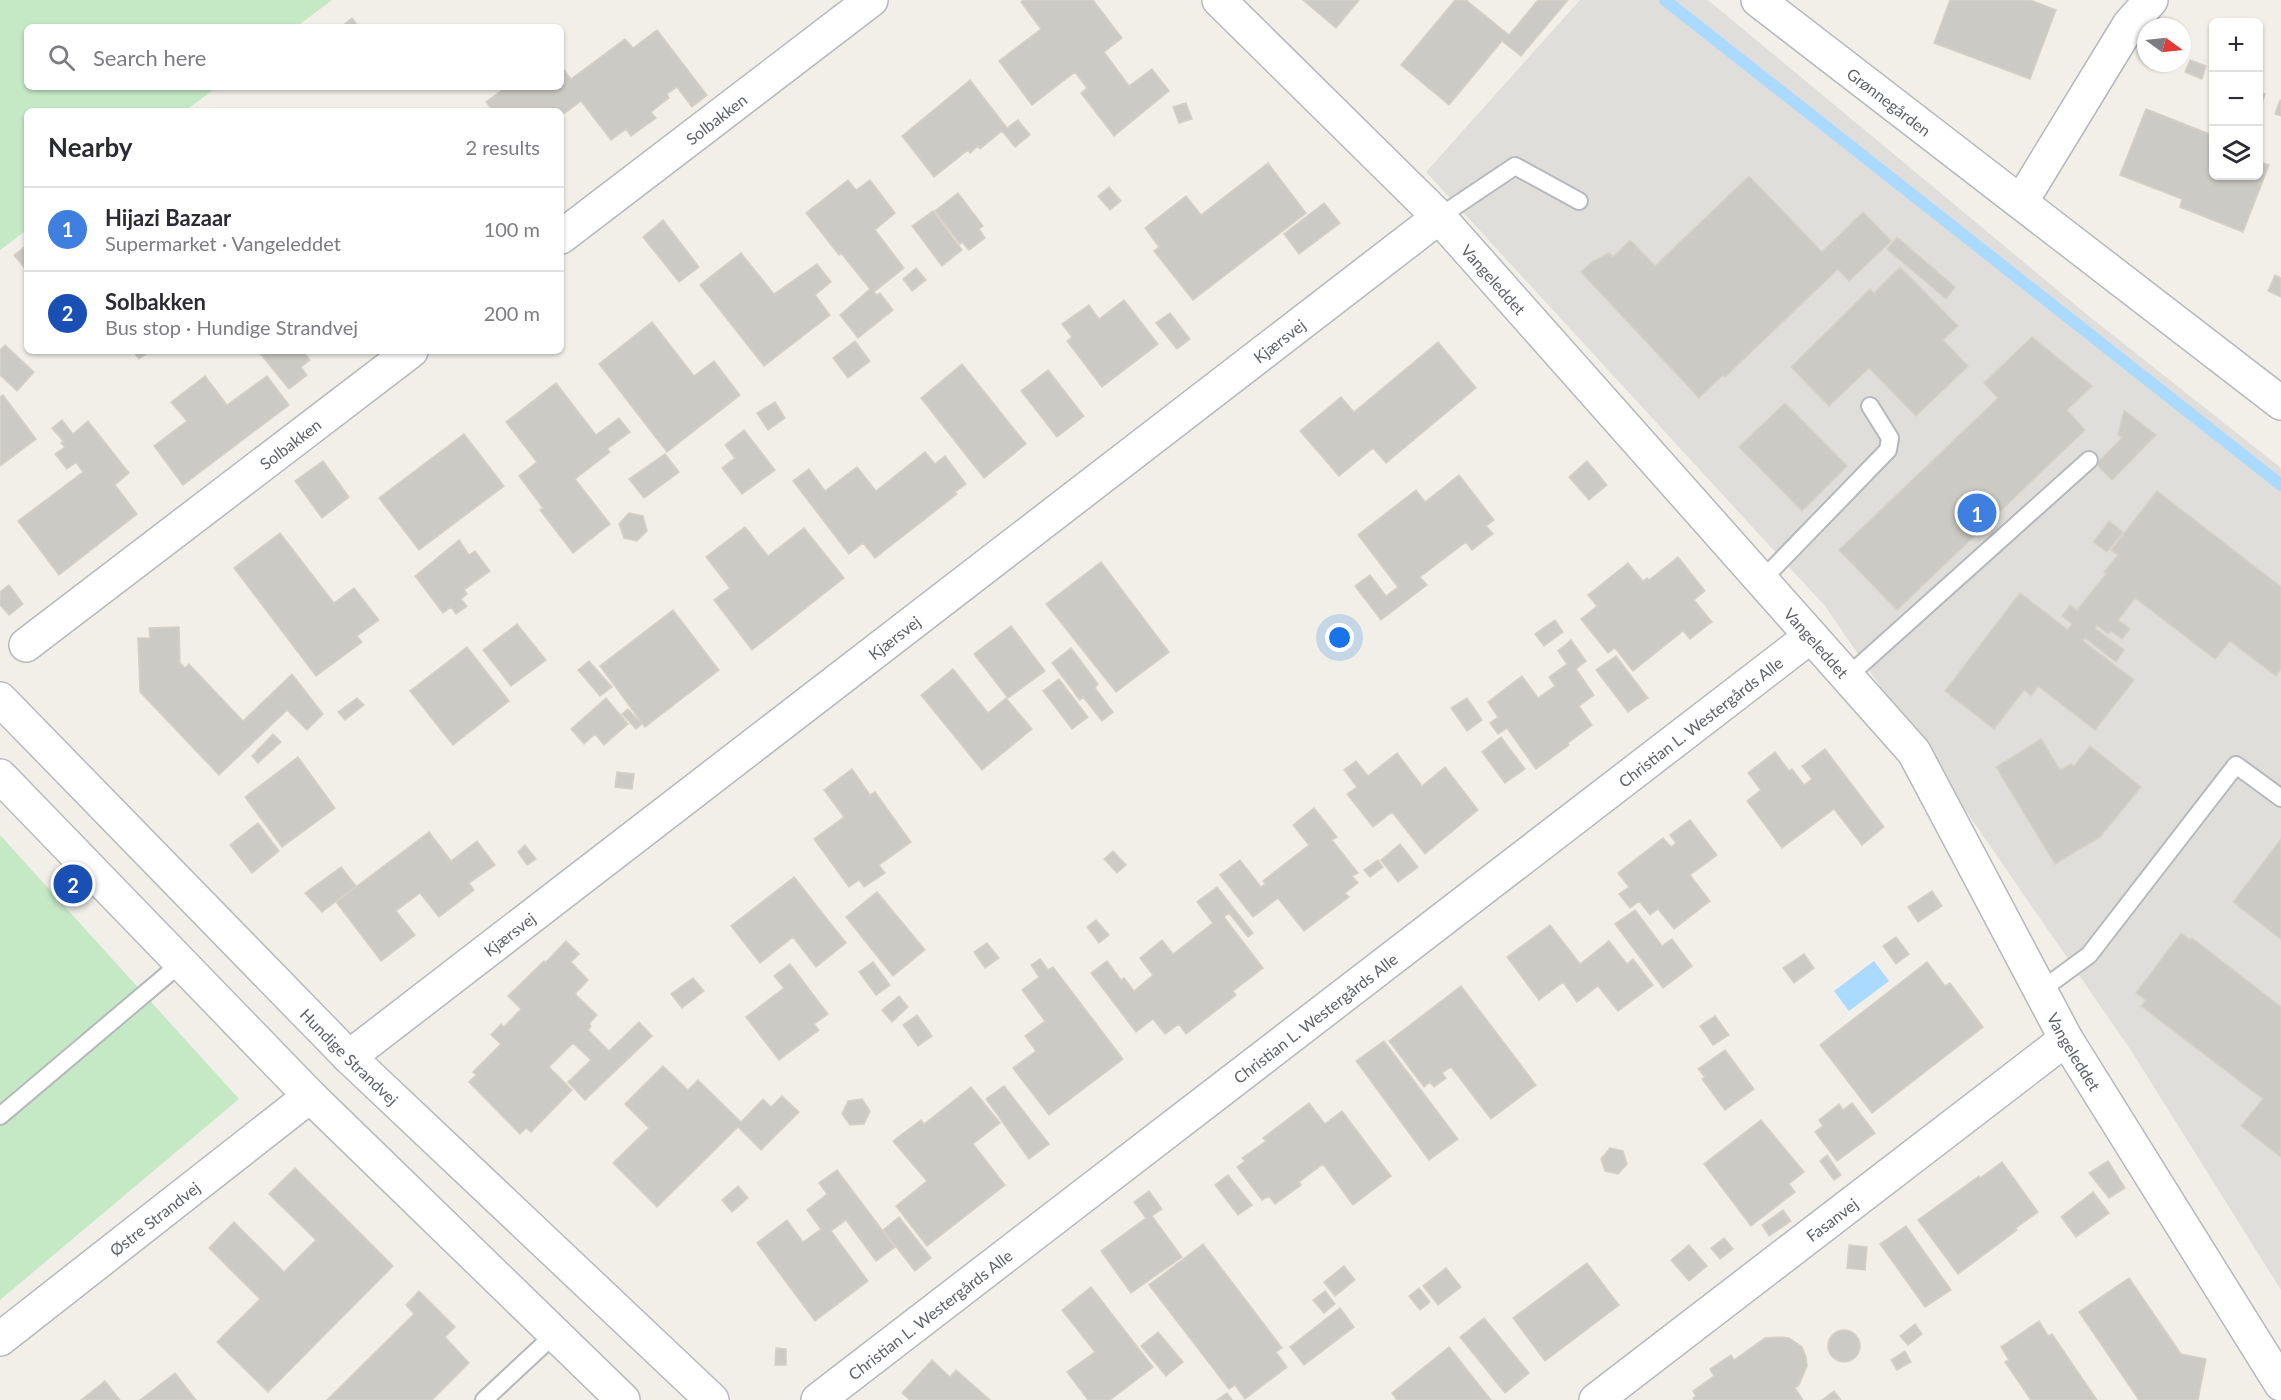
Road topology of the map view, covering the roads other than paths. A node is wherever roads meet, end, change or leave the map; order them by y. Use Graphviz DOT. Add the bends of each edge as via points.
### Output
graph roads {
  1 [pos="872,0"];
  2 [pos="1219,0"];
  3 [pos="1758,0"];
  4 [pos="2151,0"];
  5 [pos="1579,201"];
  6 [pos="2021,202"];
  7 [pos="1439,217"];
  8 [pos="564,235"];
  9 [pos="407,354"];
  10 [pos="2281,403"];
  11 [pos="1870,406"];
  12 [pos="2089,460"];
  13 [pos="1762,580"];
  14 [pos="1811,636"];
  15 [pos="26,645"];
  16 [pos="1847,677"];
  17 [pos="0,699"];
  18 [pos="0,776"];
  19 [pos="2281,798"];
  20 [pos="181,963"];
  21 [pos="2040,991"];
  22 [pos="2066,1038"];
  23 [pos="349,1057"];
  24 [pos="310,1096"];
  25 [pos="0,1116"];
  26 [pos="555,1334"];
  27 [pos="0,1339"];
  28 [pos="2281,1384"];
  29 [pos="484,1400"];
  30 [pos="623,1400"];
  31 [pos="712,1400"];
  32 [pos="818,1400"];
  33 [pos="1596,1400"];
  1 -- 8 [label="street, Solbakken"];
  2 -- 7 [label="street, Vangeleddet"];
  3 -- 6 [label="street, Grønnegården"];
  4 -- 6 [label="street" via="2129,25"];
  5 -- 7 [label="lane" via="1515,166"];
  6 -- 10 [label="street, Grønnegården"];
  7 -- 13 [label="street, Vangeleddet"];
  7 -- 23 [label="street, Kjærsvej"];
  9 -- 15 [label="street, Solbakken"];
  11 -- 13 [label="lane" via="1890,438 1888,450"];
  12 -- 16 [label="lane"];
  13 -- 14 [label="street, Vangeleddet"];
  14 -- 16 [label="street, Vangeleddet"];
  14 -- 32 [label="street, Christian L. Westergårds Alle"];
  16 -- 21 [label="street, Vangeleddet" via="1914,752"];
  17 -- 23 [label="street, Hundige Strandvej"];
  18 -- 20 [label="street"];
  19 -- 21 [label="lane" via="2236,765 2089,955"];
  20 -- 24 [label="street"];
  20 -- 25 [label="lane"];
  21 -- 22 [label="street, Vangeleddet"];
  22 -- 28 [label="street, Vangeleddet"];
  22 -- 33 [label="street, Fasanvej"];
  23 -- 31 [label="street, Hundige Strandvej"];
  24 -- 26 [label="street"];
  24 -- 27 [label="street, Østre Strandvej"];
  26 -- 29 [label="lane"];
  26 -- 30 [label="street"];
}
